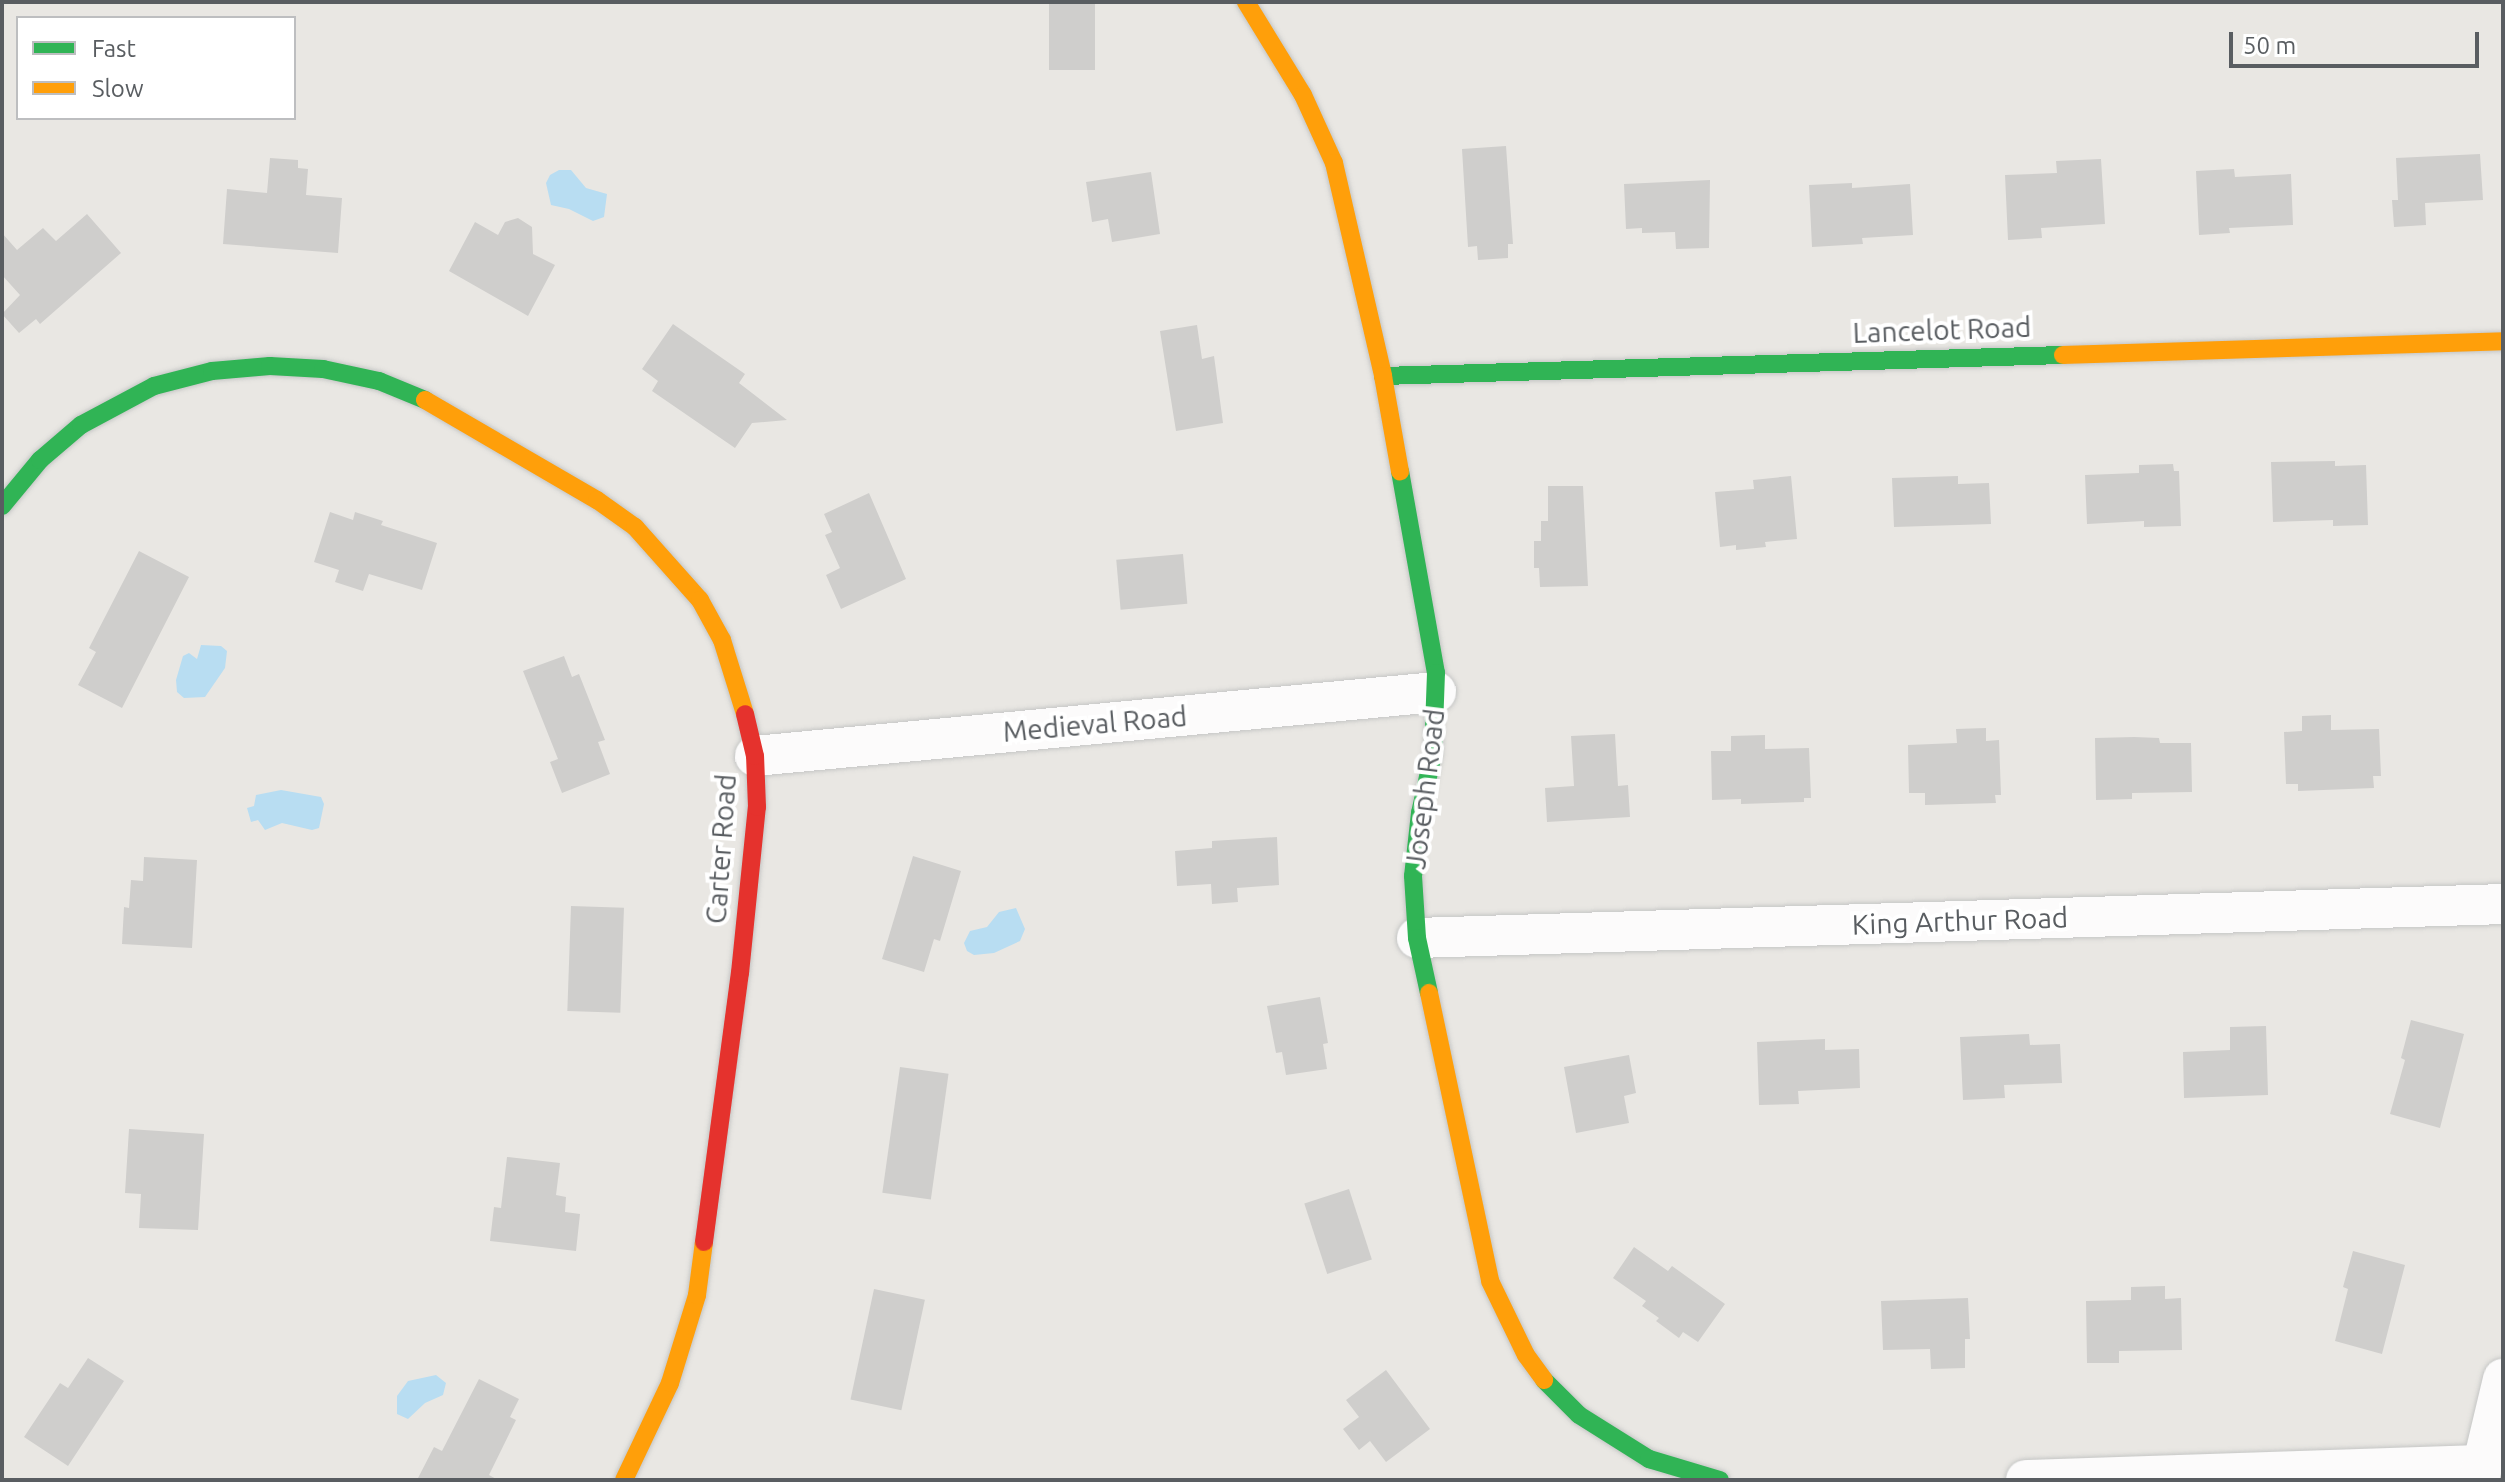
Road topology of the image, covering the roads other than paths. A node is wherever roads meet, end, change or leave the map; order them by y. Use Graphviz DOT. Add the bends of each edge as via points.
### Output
graph roads {
  1 [pos="1246,2"];
  2 [pos="2503,341"];
  3 [pos="1383,376"];
  4 [pos="2,506"];
  5 [pos="1436,692"];
  6 [pos="755,756"];
  7 [pos="2503,904"];
  8 [pos="1417,938"];
  9 [pos="2503,1379"];
  10 [pos="2481,1472"];
  11 [pos="624,1480"];
  12 [pos="1720,1480"];
  13 [pos="2026,1480"];
  1 -- 3 [label="street, Joseph Road" via="1303,95 1334,163"];
  2 -- 3 [label="street, Lancelot Road"];
  3 -- 5 [label="street, Joseph Road" via="1429,618"];
  4 -- 6 [label="street, Carter Road" via="40,460 81,425 154,386 212,371 270,366 323,369 379,381 434,404 635,527 700,600 722,640"];
  5 -- 6 [label="street, Medieval Road"];
  5 -- 8 [label="street, Joseph Road" via="1433,754 1413,876"];
  6 -- 11 [label="street, Carter Road" via="757,807 706,1249 670,1383"];
  7 -- 8 [label="street, King Arthur Road"];
  8 -- 12 [label="street, Joseph Road" via="1483,1256 1499,1306 1526,1355 1579,1415 1625,1446 1677,1469"];
  9 -- 10 [label="street"];
  10 -- 13 [label="street"];
}
